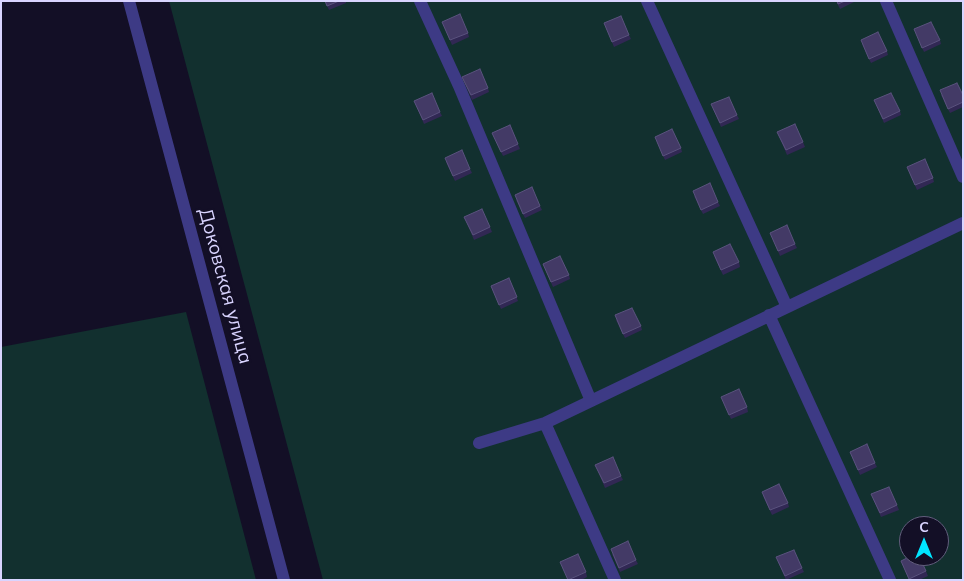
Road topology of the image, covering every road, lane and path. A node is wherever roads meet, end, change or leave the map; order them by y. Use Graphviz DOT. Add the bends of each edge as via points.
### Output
graph roads {
  1 [pos="129,1"];
  2 [pos="420,1"];
  3 [pos="647,1"];
  4 [pos="886,1"];
  5 [pos="963,177"];
  6 [pos="963,224"];
  7 [pos="787,307"];
  8 [pos="769,315"];
  9 [pos="591,401"];
  10 [pos="545,423"];
  11 [pos="479,443"];
  12 [pos="284,580"];
  13 [pos="615,580"];
  14 [pos="890,580"];
  1 -- 12 [label="street, Доковская улица"];
  2 -- 9 [label="street" via="460,86"];
  3 -- 7 [label="street"];
  4 -- 5 [label="street"];
  6 -- 7 [label="street"];
  7 -- 8 [label="street"];
  8 -- 9 [label="street"];
  8 -- 14 [label="street"];
  9 -- 10 [label="street"];
  10 -- 11 [label="street"];
  10 -- 13 [label="street"];
}
